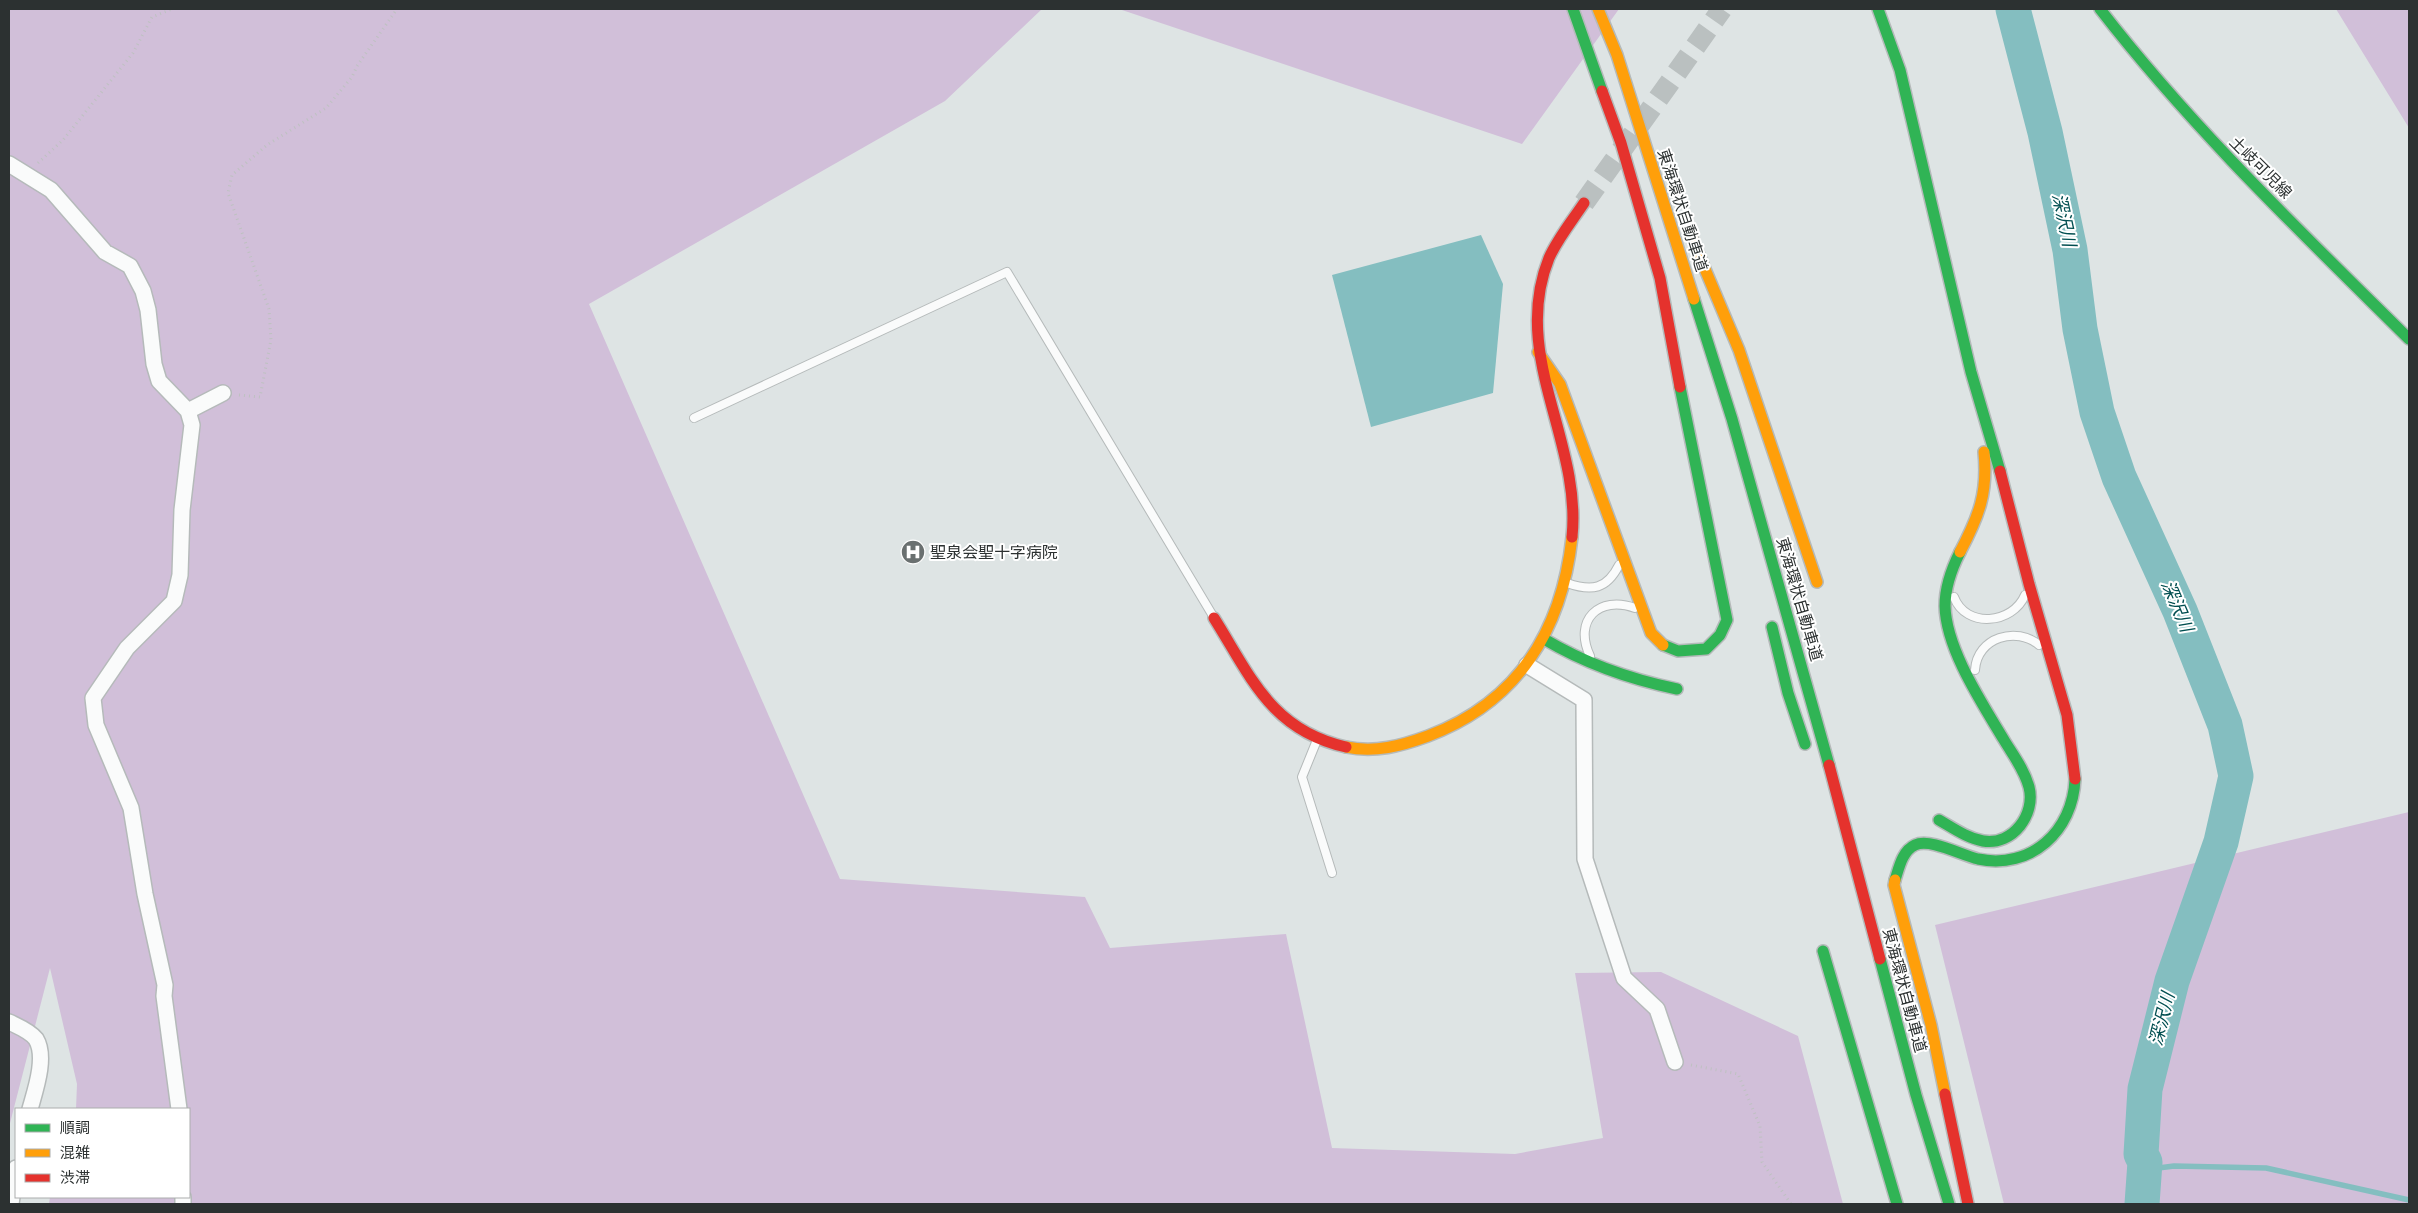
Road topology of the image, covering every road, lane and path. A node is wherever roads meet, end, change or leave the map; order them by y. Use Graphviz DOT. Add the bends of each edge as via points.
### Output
graph roads {
  1 [pos="172,9"];
  2 [pos="397,9"];
  3 [pos="1573,9"];
  4 [pos="1581,9"];
  5 [pos="1600,9"];
  6 [pos="1878,9"];
  7 [pos="2100,9"];
  8 [pos="9,164"];
  9 [pos="27,174"];
  10 [pos="1672,190"];
  11 [pos="1584,204"];
  12 [pos="1683,216"];
  13 [pos="2409,339"];
  14 [pos="1538,352"];
  15 [pos="1971,372"];
  16 [pos="1706,377"];
  17 [pos="223,393"];
  18 [pos="188,411"];
  19 [pos="694,418"];
  20 [pos="1622,558"];
  21 [pos="1817,582"];
  22 [pos="1948,582"];
  23 [pos="1566,583"];
  24 [pos="2029,584"];
  25 [pos="1642,610"];
  26 [pos="1769,616"];
  27 [pos="1214,618"];
  28 [pos="1544,639"];
  29 [pos="2050,654"];
  30 [pos="1527,665"];
  31 [pos="1597,668"];
  32 [pos="1974,684"];
  33 [pos="1677,688"];
  34 [pos="1317,740"];
  35 [pos="1809,754"];
  36 [pos="1939,820"];
  37 [pos="1332,873"];
  38 [pos="1823,951"];
  39 [pos="9,1022"];
  40 [pos="1675,1062"];
  41 [pos="30,1108"];
  42 [pos="178,1108"];
  43 [pos="15,1175"];
  44 [pos="11,1204"];
  45 [pos="1791,1204"];
  46 [pos="1897,1204"];
  47 [pos="1949,1204"];
  48 [pos="1968,1204"];
  1 -- 9 [label="path" via="152,18 133,53 63,140"];
  2 -- 17 [label="path" via="352,77 326,108 267,145 232,175 228,193 269,309 271,340 260,397"];
  3 -- 25 [label="main road" via="1621,144 1660,278 1727,620 1720,635 1706,649 1678,651 1662,645 1651,633"];
  4 -- 16 [label="main road, 東海環状自動車道" via="1650,194"];
  5 -- 10 [label="main road" via="1618,43"];
  5 -- 47 [label="main road, 東海環状自動車道" via="1732,419 1825,751 1916,1096"];
  6 -- 15 [label="main road" via="1900,70"];
  7 -- 13 [label="main road, 土岐可児線" via="2134,56 2181,110"];
  8 -- 9 [label="street"];
  9 -- 18 [label="street" via="51,190 105,252 130,266 143,291 148,310 159,381"];
  11 -- 14 [label="main road" via="1550,255 1537,322"];
  12 -- 21 [label="main road" via="1740,350"];
  14 -- 20 [label="main road" via="1560,384"];
  14 -- 23 [label="main road" via="1570,481 1573,525"];
  15 -- 22 [label="main road" via="1984,451 1986,487 1982,508 1953,563"];
  15 -- 24 [label="main road" via="1985,413"];
  17 -- 18 [label="street"];
  18 -- 42 [label="street" via="192,425 182,510 180,576 174,601 128,648 93,698 96,725 131,808 165,985"];
  19 -- 27 [label="lane" via="1007,272"];
  20 -- 23 [label="lane" via="1608,582 1596,588 1580,588"];
  20 -- 25 [label="main road"];
  22 -- 24 [label="lane" via="1956,603 1967,613 1992,620 2012,612 2023,600"];
  22 -- 32 [label="main road" via="1945,606 1948,626"];
  23 -- 28 [label="main road"];
  24 -- 29 [label="main road"];
  25 -- 31 [label="lane" via="1613,603 1601,606 1592,614 1585,625 1585,641 1588,654"];
  26 -- 35 [label="main road" via="1788,693"];
  27 -- 34 [label="main road" via="1268,703 1290,724"];
  28 -- 30 [label="main road"];
  28 -- 31 [label="main road"];
  29 -- 32 [label="lane" via="2034,640 2018,635 2002,636 1982,651 1975,664"];
  29 -- 48 [label="main road" via="2074,760 2075,780 2066,819 2042,846 2012,860 1979,860 1934,843 1919,844 1905,853 1894,885 1931,1025"];
  30 -- 34 [label="main road" via="1482,709 1415,741 1386,749 1354,750"];
  30 -- 40 [label="street" via="1584,700 1585,859 1624,978 1657,1009"];
  31 -- 33 [label="main road"];
  32 -- 36 [label="main road" via="2025,775 2030,792 2030,810 2022,826 2009,837 1992,842 1973,839"];
  34 -- 37 [label="lane" via="1302,777"];
  38 -- 46 [label="main road"];
  39 -- 41 [label="street" via="36,1040 41,1067"];
  40 -- 45 [label="path" via="1738,1074 1760,1126 1762,1162"];
  43 -- 44 [label="street"];
}
